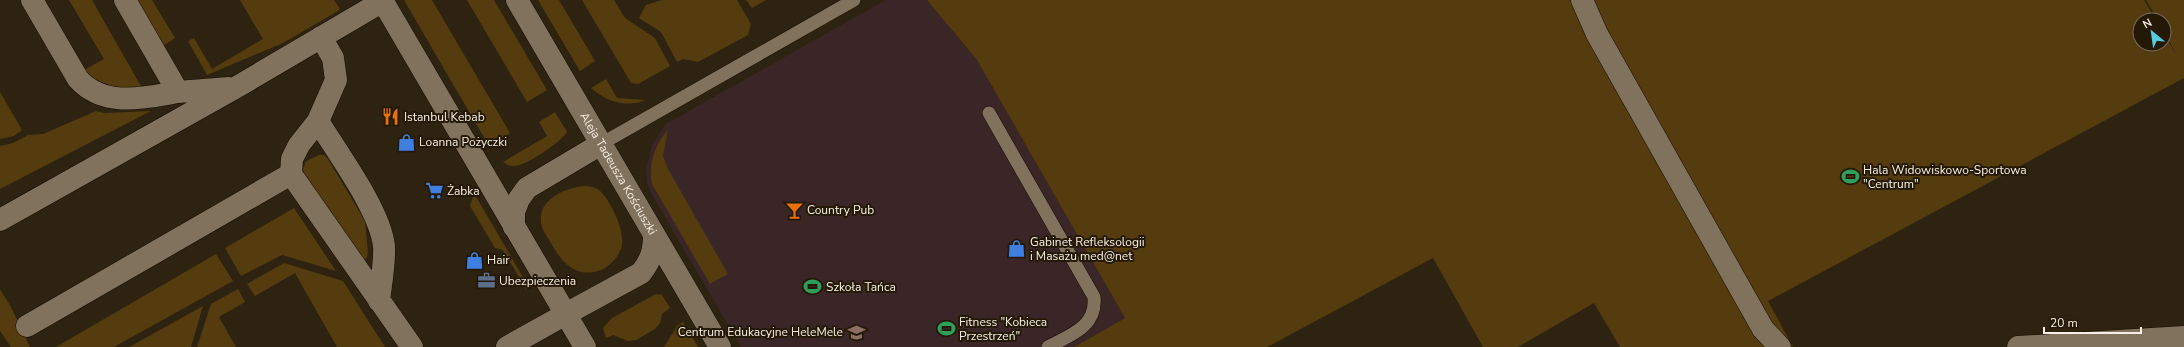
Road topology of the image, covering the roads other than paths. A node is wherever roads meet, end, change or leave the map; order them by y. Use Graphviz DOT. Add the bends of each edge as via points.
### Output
graph roads {
  1 [pos="32,0"];
  2 [pos="125,0"];
  3 [pos="382,0"];
  4 [pos="516,0"];
  5 [pos="854,0"];
  6 [pos="1582,0"];
  7 [pos="321,37"];
  8 [pos="235,88"];
  9 [pos="178,92"];
  10 [pos="989,113"];
  11 [pos="318,122"];
  12 [pos="601,144"];
  13 [pos="291,174"];
  14 [pos="0,220"];
  15 [pos="514,227"];
  16 [pos="654,235"];
  17 [pos="379,301"];
  18 [pos="566,314"];
  19 [pos="28,326"];
  20 [pos="2184,337"];
  21 [pos="412,347"];
  22 [pos="507,347"];
  23 [pos="585,347"];
  24 [pos="720,347"];
  25 [pos="1048,347"];
  26 [pos="1780,347"];
  27 [pos="2018,347"];
  1 -- 9 [label="street" via="85,87 103,96 135,100"];
  2 -- 9 [label="street"];
  3 -- 7 [label="street"];
  3 -- 15 [label="street"];
  4 -- 12 [label="street, Aleja Tadeusza Kościuszki"];
  5 -- 12 [label="lane"];
  6 -- 26 [label="street" via="1597,34 1717,250 1763,329"];
  7 -- 8 [label="street"];
  7 -- 11 [label="street" via="333,58 336,80"];
  8 -- 9 [label="street"];
  8 -- 14 [label="street"];
  10 -- 25 [label="lane" via="1094,297 1095,308 1084,326"];
  11 -- 13 [label="street" via="299,145 292,159"];
  11 -- 17 [label="street" via="379,225 384,246"];
  12 -- 15 [label="street" via="527,188 514,212"];
  12 -- 16 [label="street, Aleja Tadeusza Kościuszki"];
  13 -- 17 [label="street"];
  13 -- 19 [label="street"];
  15 -- 18 [label="street"];
  16 -- 18 [label="street" via="654,249 650,262 641,273"];
  16 -- 24 [label="street, Aleja Tadeusza Kościuszki"];
  17 -- 21 [label="street"];
  18 -- 22 [label="street"];
  18 -- 23 [label="street"];
  20 -- 27 [label="street"];
}
